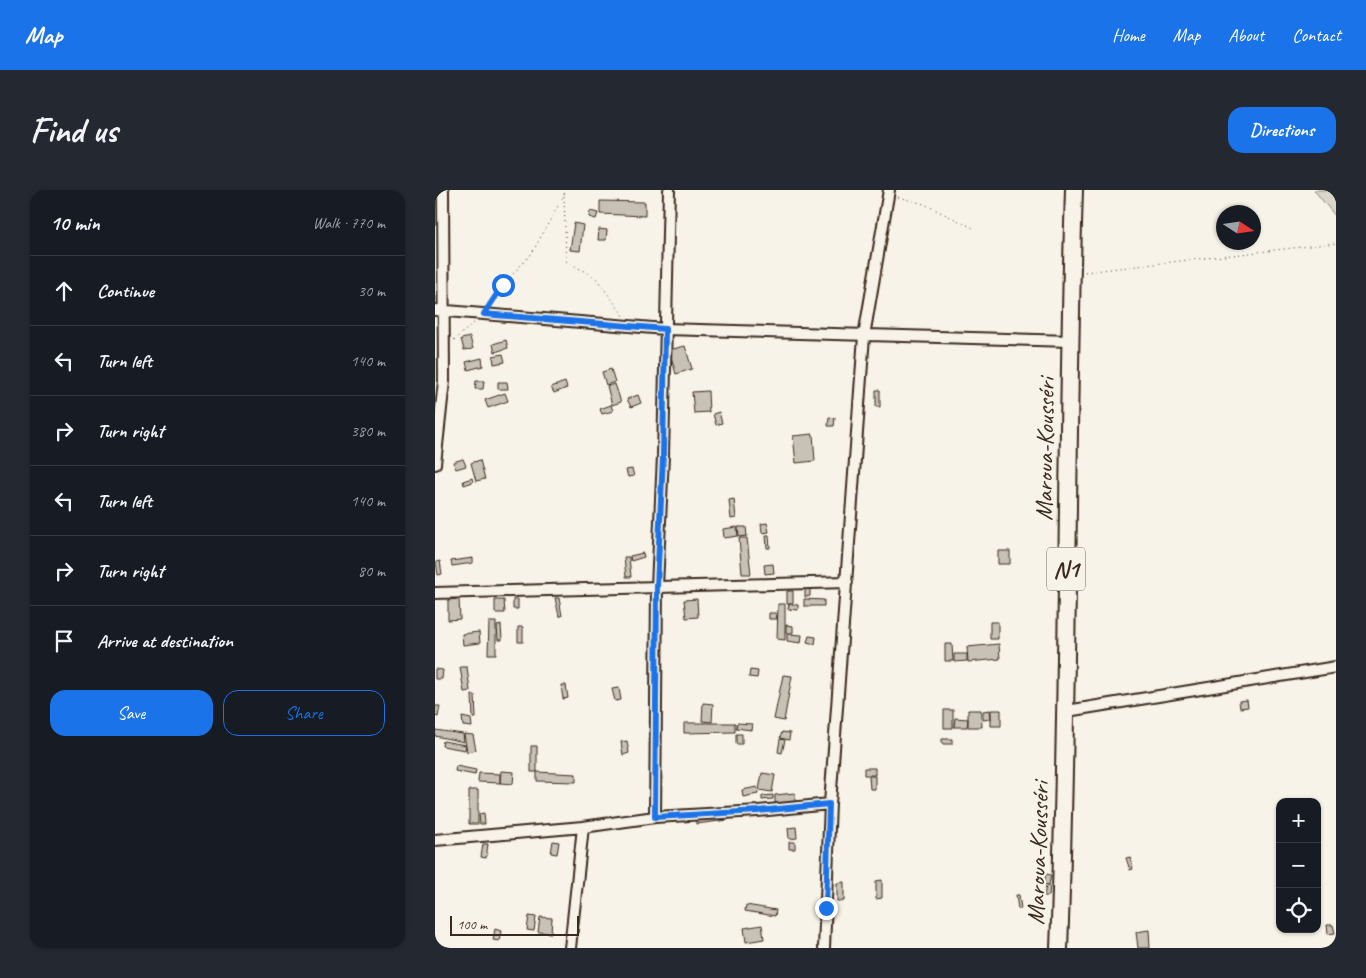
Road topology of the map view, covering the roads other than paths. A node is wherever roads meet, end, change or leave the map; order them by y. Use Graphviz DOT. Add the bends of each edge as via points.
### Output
graph roads {
  1 [pos="443,190"];
  2 [pos="669,190"];
  3 [pos="1074,190"];
  4 [pos="889,192"];
  5 [pos="440,311"];
  6 [pos="665,329"];
  7 [pos="864,336"];
  8 [pos="1071,341"];
  9 [pos="435,464"];
  10 [pos="847,582"];
  11 [pos="657,587"];
  12 [pos="435,594"];
  13 [pos="1336,667"];
  14 [pos="1067,711"];
  15 [pos="829,804"];
  16 [pos="655,817"];
  17 [pos="583,827"];
  18 [pos="435,840"];
  19 [pos="570,948"];
  20 [pos="824,948"];
  21 [pos="1059,948"];
  1 -- 5 [label="street"];
  2 -- 6 [label="street"];
  3 -- 8 [label="highway, Maroua-Kousséri / N1"];
  4 -- 7 [label="street"];
  5 -- 6 [label="street"];
  5 -- 9 [label="street" via="445,381"];
  6 -- 7 [label="street"];
  6 -- 11 [label="street"];
  7 -- 8 [label="street"];
  7 -- 10 [label="street"];
  8 -- 14 [label="highway, Maroua-Kousséri / N1" via="1066,567"];
  10 -- 11 [label="street"];
  10 -- 15 [label="street"];
  11 -- 12 [label="street"];
  11 -- 16 [label="street"];
  13 -- 14 [label="street"];
  14 -- 21 [label="highway, Maroua-Kousséri / N1"];
  15 -- 16 [label="street"];
  15 -- 20 [label="street"];
  16 -- 17 [label="street"];
  17 -- 18 [label="street"];
  17 -- 19 [label="street"];
}
